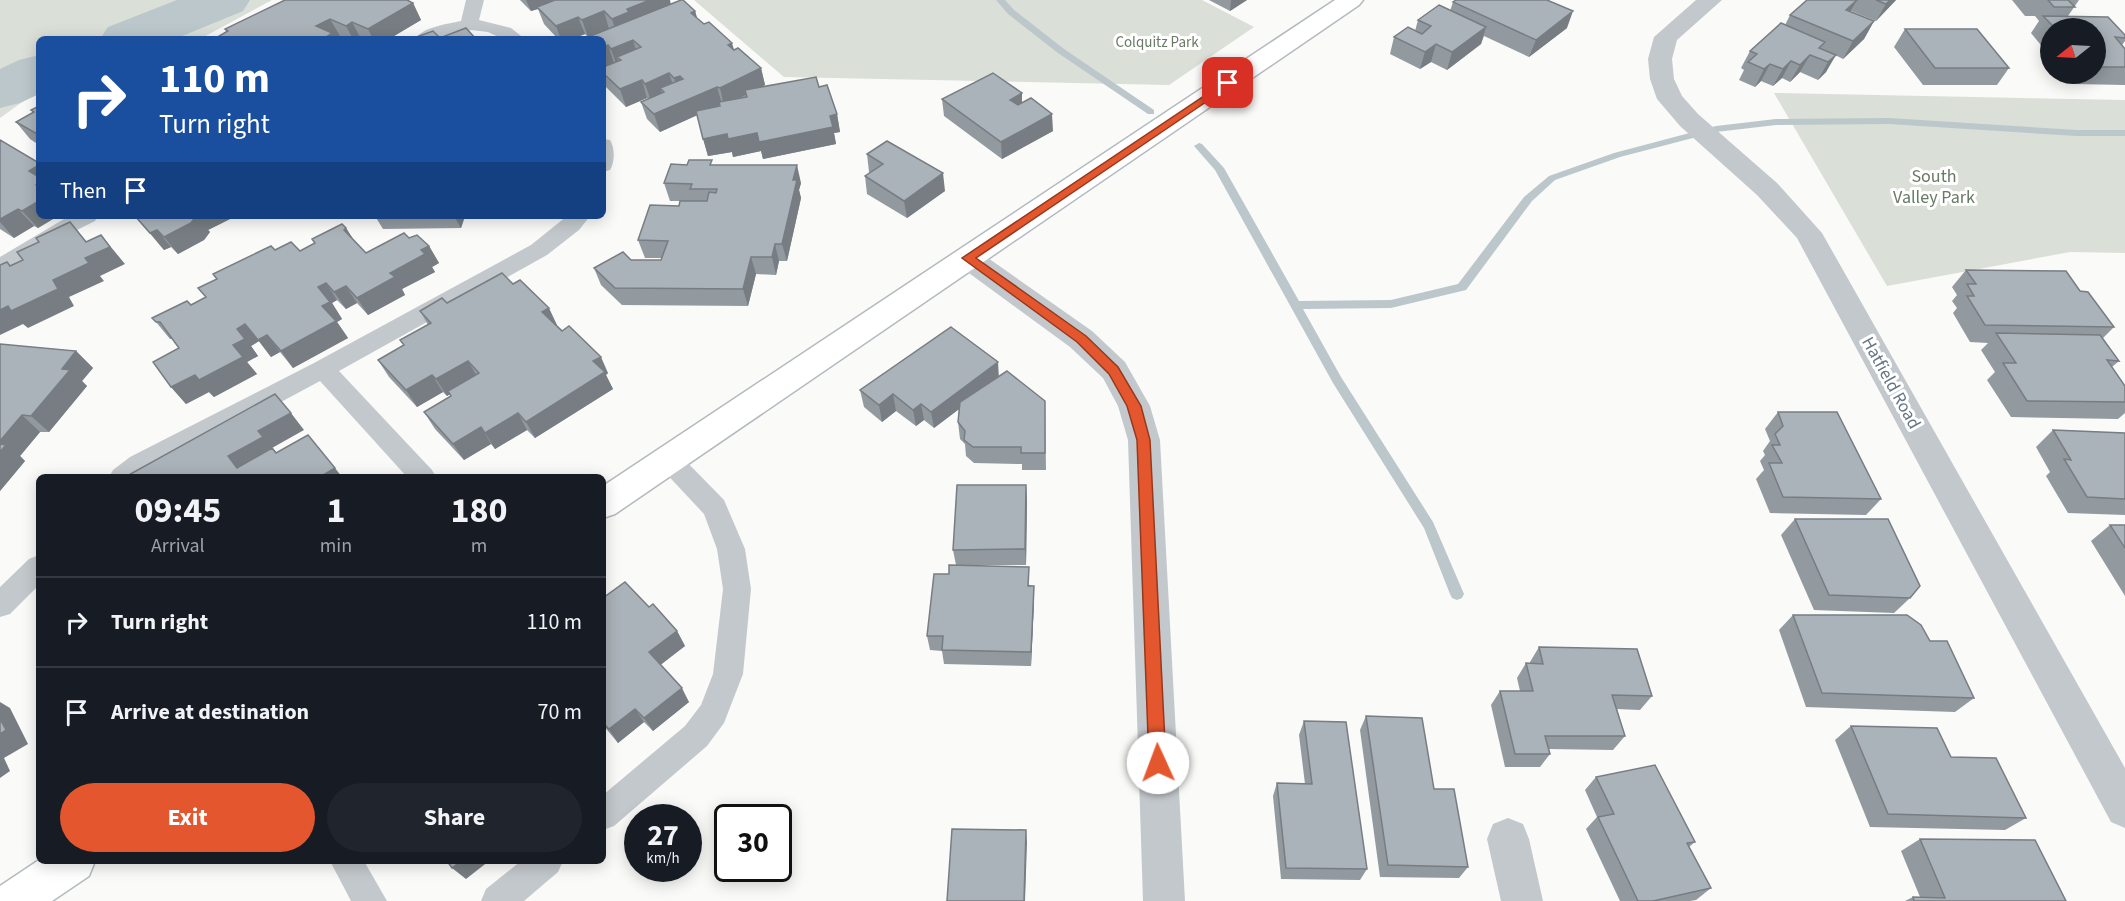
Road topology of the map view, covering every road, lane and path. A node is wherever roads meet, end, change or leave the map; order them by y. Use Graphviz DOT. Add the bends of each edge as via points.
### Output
graph roads {
  1 [pos="475,0"];
  2 [pos="1351,0"];
  3 [pos="1710,0"];
  4 [pos="469,23"];
  5 [pos="430,36"];
  6 [pos="512,36"];
  7 [pos="81,219"];
  8 [pos="576,219"];
  9 [pos="968,258"];
  10 [pos="0,268"];
  11 [pos="323,369"];
  12 [pos="669,459"];
  13 [pos="126,474"];
  14 [pos="420,474"];
  15 [pos="606,502"];
  16 [pos="36,571"];
  17 [pos="0,605"];
  18 [pos="2125,808"];
  19 [pos="606,812"];
  20 [pos="1508,839"];
  21 [pos="70,864"];
  22 [pos="348,864"];
  23 [pos="543,864"];
  24 [pos="15,901"];
  25 [pos="370,901"];
  26 [pos="498,901"];
  27 [pos="1164,901"];
  28 [pos="1522,901"];
  1 -- 4 [label="lane"];
  2 -- 9 [label="main road"];
  3 -- 18 [label="street, Hatfield Road" via="1666,37 1660,59 1670,99 1784,205 1808,233"];
  4 -- 5 [label="lane"];
  4 -- 6 [label="lane" via="503,30"];
  7 -- 10 [label="lane"];
  8 -- 11 [label="lane" via="539,250"];
  9 -- 12 [label="main road"];
  9 -- 27 [label="street" via="1081,339 1114,370 1134,406 1144,440"];
  11 -- 13 [label="lane"];
  11 -- 14 [label="lane"];
  12 -- 15 [label="main road"];
  12 -- 19 [label="lane" via="714,508 731,549 737,590 729,674 713,713 696,736"];
  16 -- 17 [label="lane"];
  20 -- 28 [label="street"];
  21 -- 24 [label="main road"];
  22 -- 25 [label="lane"];
  23 -- 26 [label="lane"];
}
